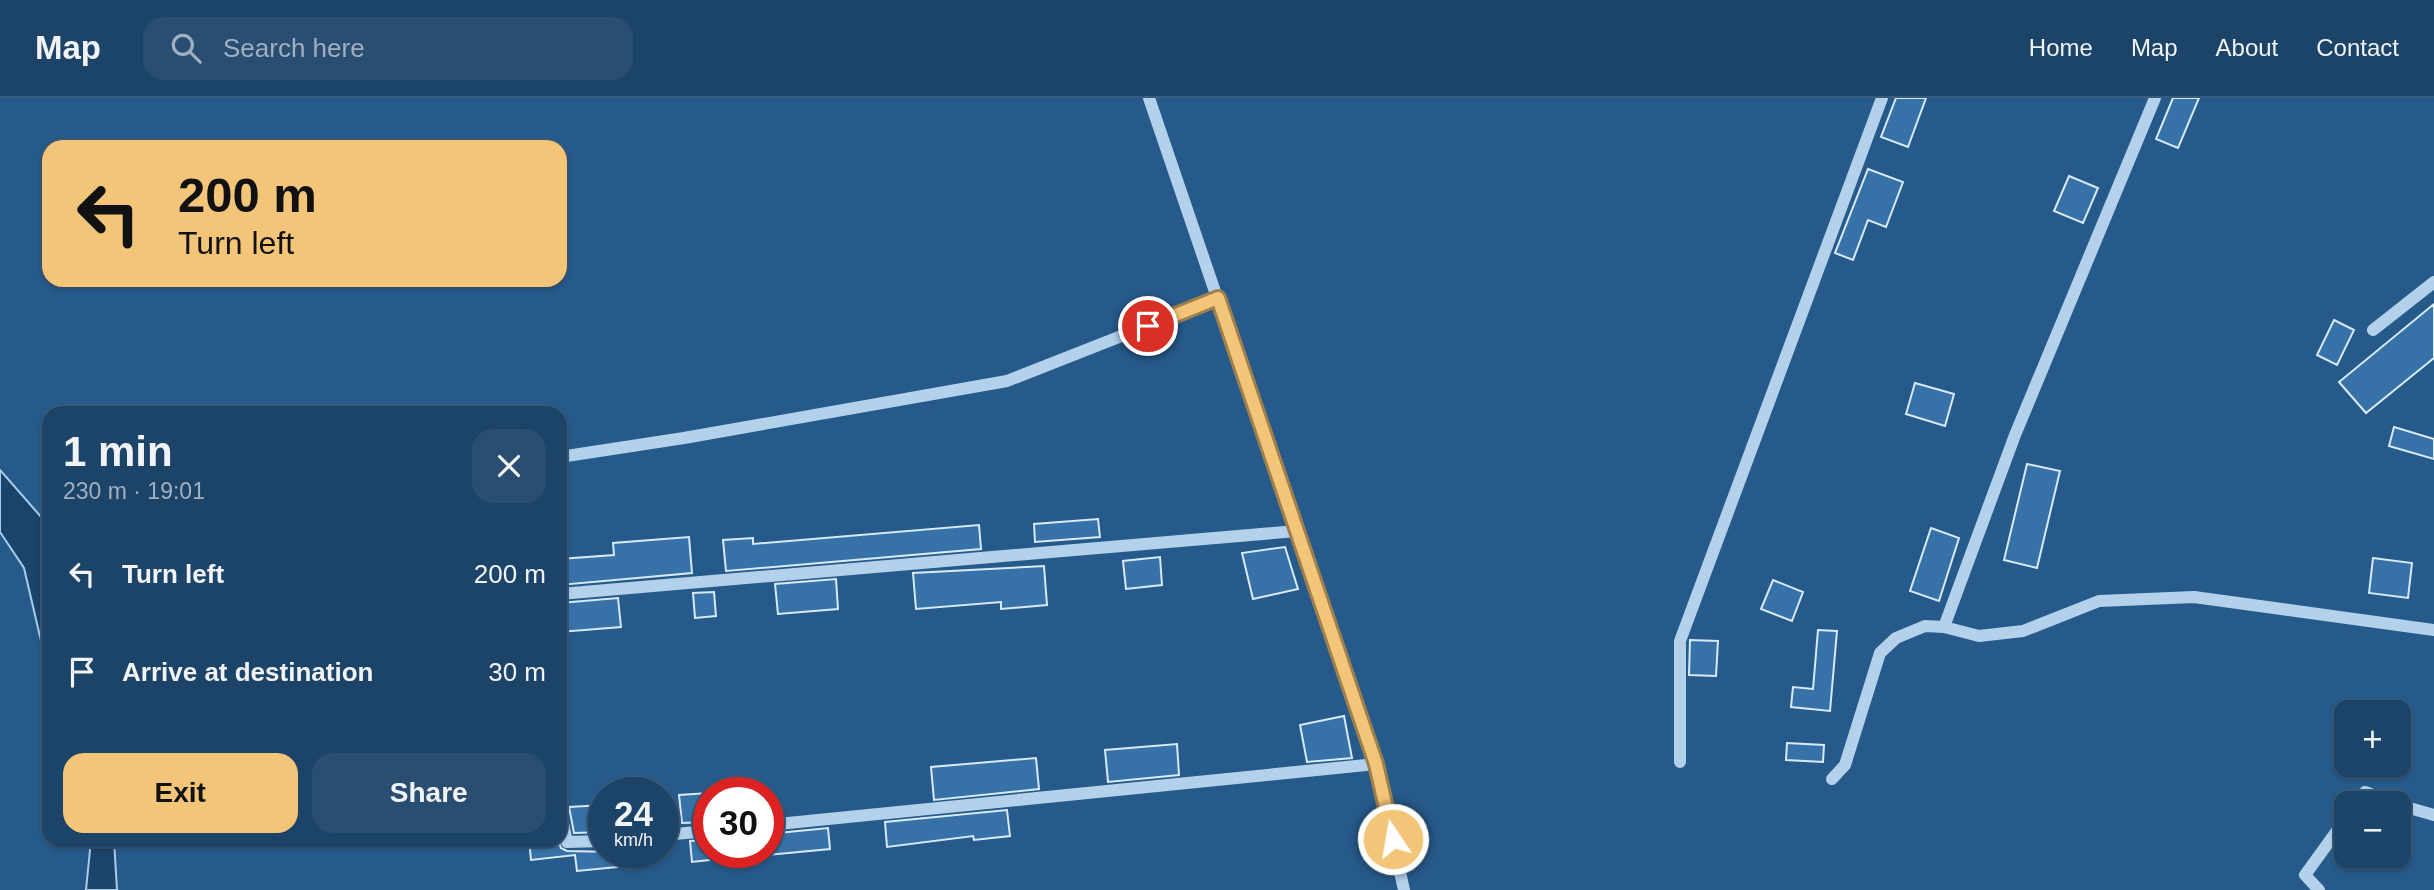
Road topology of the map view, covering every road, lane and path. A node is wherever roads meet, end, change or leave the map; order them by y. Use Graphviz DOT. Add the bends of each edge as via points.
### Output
graph roads {
  1 [pos="1149,98"];
  2 [pos="1882,98"];
  3 [pos="2155,98"];
  4 [pos="2434,282"];
  5 [pos="1218,298"];
  6 [pos="2373,330"];
  7 [pos="567,456"];
  8 [pos="1297,531"];
  9 [pos="567,593"];
  10 [pos="1944,627"];
  11 [pos="2434,630"];
  12 [pos="1680,762"];
  13 [pos="1376,764"];
  14 [pos="1832,779"];
  15 [pos="2411,808"];
  16 [pos="2434,815"];
  17 [pos="784,823"];
  18 [pos="2334,835"];
  19 [pos="588,841"];
  20 [pos="567,842"];
  21 [pos="1404,890"];
  22 [pos="2319,890"];
  1 -- 5 [label="street"];
  2 -- 12 [label="street" via="1680,640"];
  3 -- 10 [label="street" via="2015,435"];
  4 -- 6 [label="street"];
  5 -- 7 [label="street" via="1007,381"];
  5 -- 8 [label="street"];
  8 -- 9 [label="street"];
  8 -- 13 [label="street"];
  10 -- 11 [label="street" via="1979,636 2023,631 2099,601 2194,597"];
  10 -- 14 [label="street" via="1925,626 1896,638 1880,653 1845,765"];
  13 -- 17 [label="street"];
  13 -- 21 [label="street"];
  15 -- 16 [label="street"];
  18 -- 22 [label="street" via="2305,875"];
  19 -- 20 [label="street"];
}
